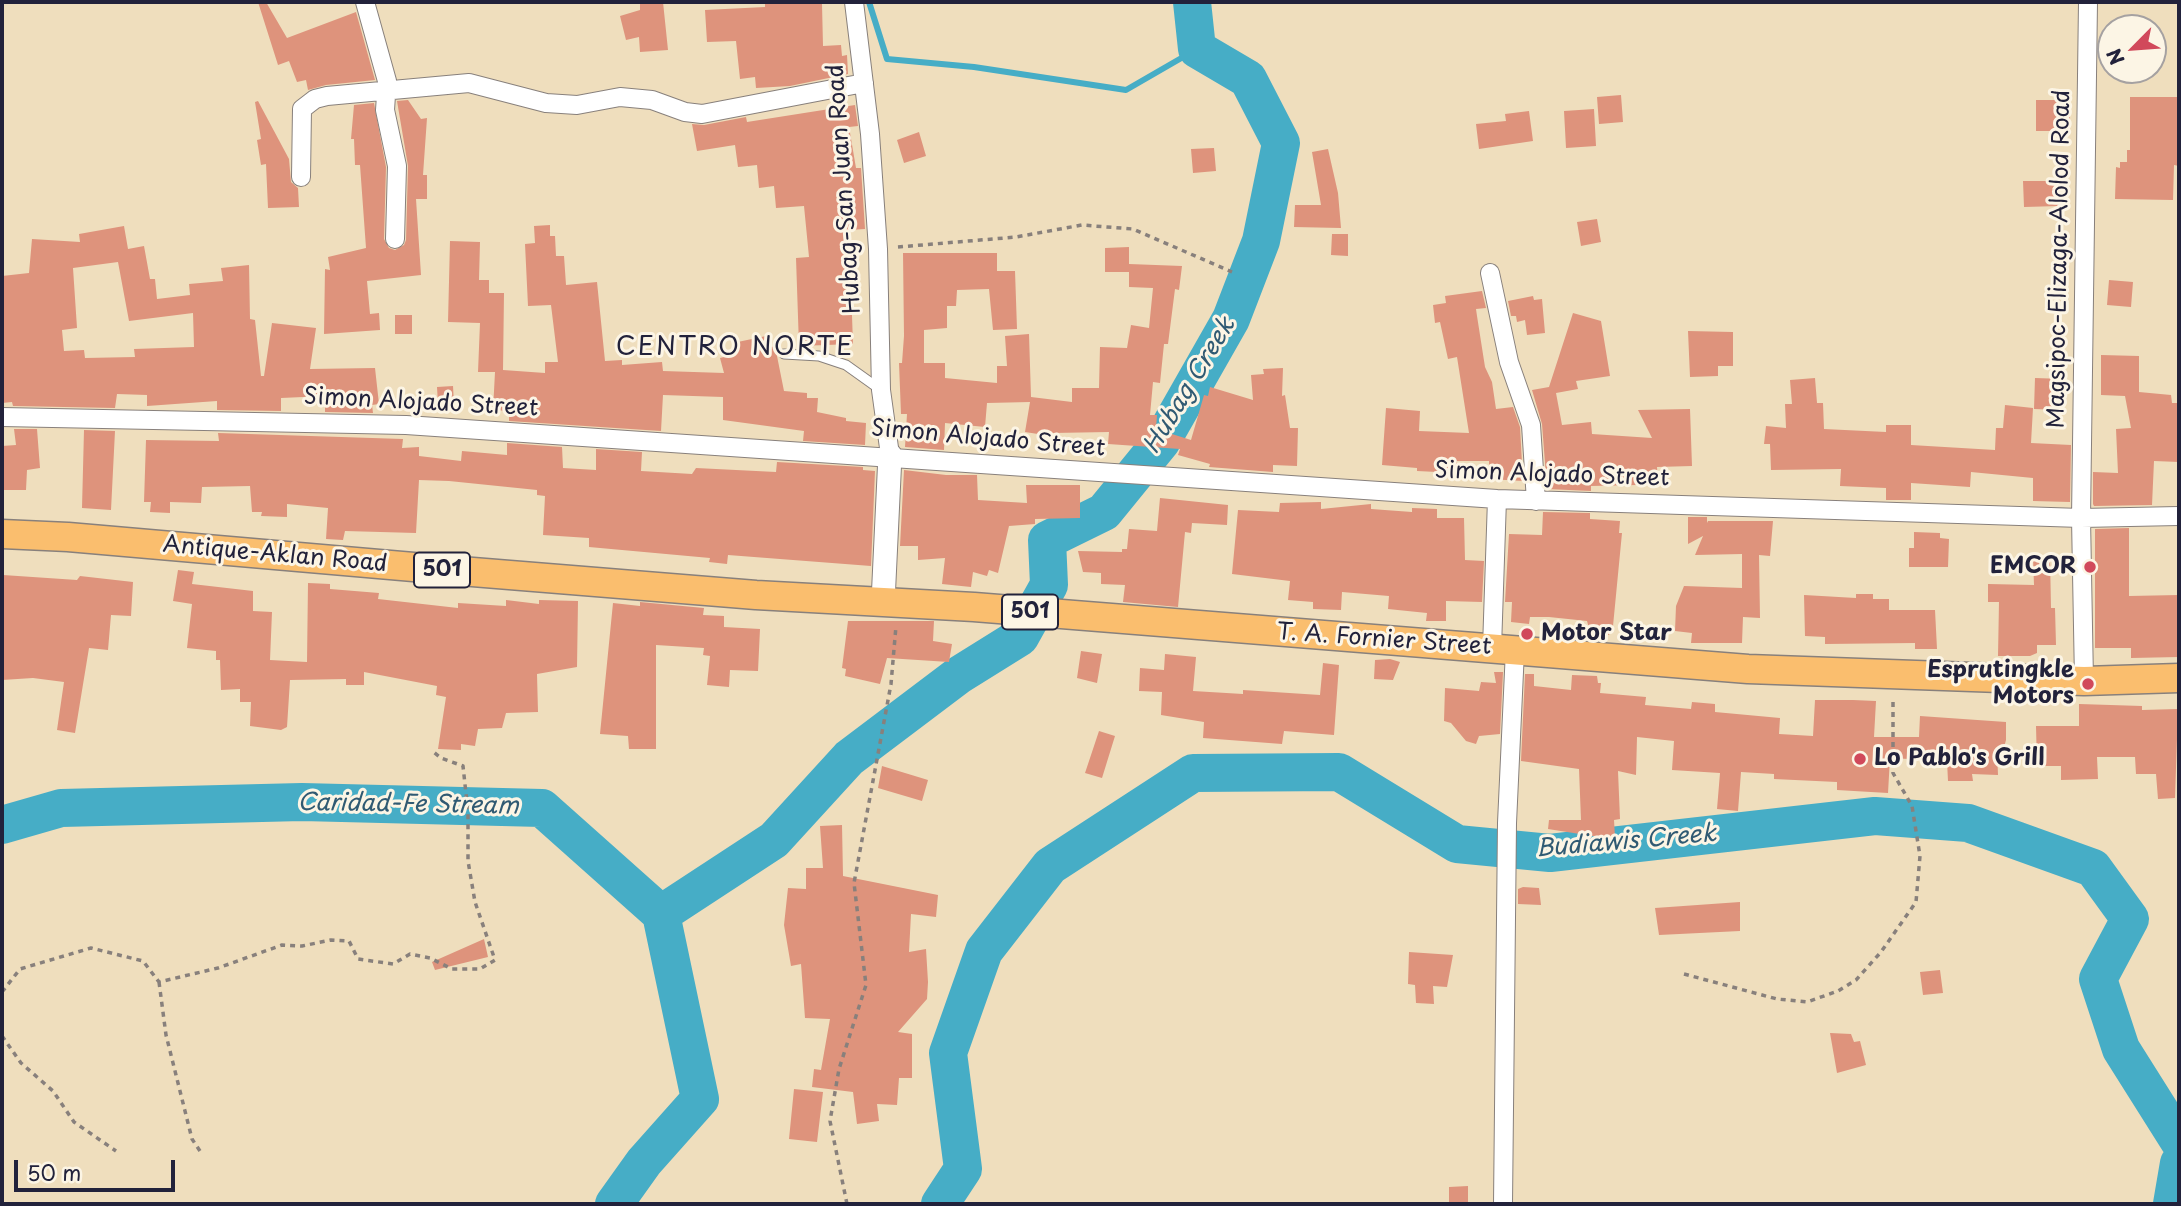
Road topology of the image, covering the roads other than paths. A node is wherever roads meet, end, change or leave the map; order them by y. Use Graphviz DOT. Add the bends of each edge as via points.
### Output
graph roads {
  1 [pos="365,2"];
  2 [pos="854,2"];
  3 [pos="2088,2"];
  4 [pos="864,83"];
  5 [pos="385,92"];
  6 [pos="301,177"];
  7 [pos="395,239"];
  8 [pos="1490,273"];
  9 [pos="784,354"];
  10 [pos="880,390"];
  11 [pos="2,417"];
  12 [pos="890,455"];
  13 [pos="1497,499"];
  14 [pos="1536,500"];
  15 [pos="2179,516"];
  16 [pos="2081,518"];
  17 [pos="2,534"];
  18 [pos="891,602"];
  19 [pos="1504,649"];
  20 [pos="2179,678"];
  21 [pos="2084,681"];
  22 [pos="1503,1204"];
  1 -- 5 [label="street" via="387,81"];
  2 -- 4 [label="street, Hubag-San Juan Road"];
  3 -- 16 [label="street, Magsipoc-Elizaga-Alolod Road"];
  4 -- 5 [label="street" via="702,114 652,100 620,97 578,105 546,103 469,83"];
  4 -- 10 [label="street, Hubag-San Juan Road" via="878,249"];
  5 -- 6 [label="street" via="327,96 302,109"];
  5 -- 7 [label="street" via="384,110 397,166"];
  8 -- 14 [label="street" via="1510,362 1531,425"];
  9 -- 10 [label="lane" via="819,356 846,365"];
  10 -- 12 [label="street, Hubag-San Juan Road"];
  11 -- 12 [label="street, Simon Alojado Street" via="406,425"];
  12 -- 13 [label="street, Simon Alojado Street" via="1159,479"];
  12 -- 18 [label="street"];
  13 -- 14 [label="street, Simon Alojado Street"];
  13 -- 19 [label="street"];
  14 -- 16 [label="street, Simon Alojado Street"];
  15 -- 16 [label="street, Simon Alojado Street"];
  16 -- 21 [label="street, Magsipoc-Elizaga-Alolod Road"];
  17 -- 18 [label="main road, Antique-Aklan Road / 501"];
  18 -- 19 [label="main road, T. A. Fornier Street / 501"];
  19 -- 21 [label="main road, T. A. Fornier Street / 501" via="1748,669"];
  19 -- 22 [label="street" via="1508,876"];
  20 -- 21 [label="main road, T. A. Fornier Street / 501"];
}
